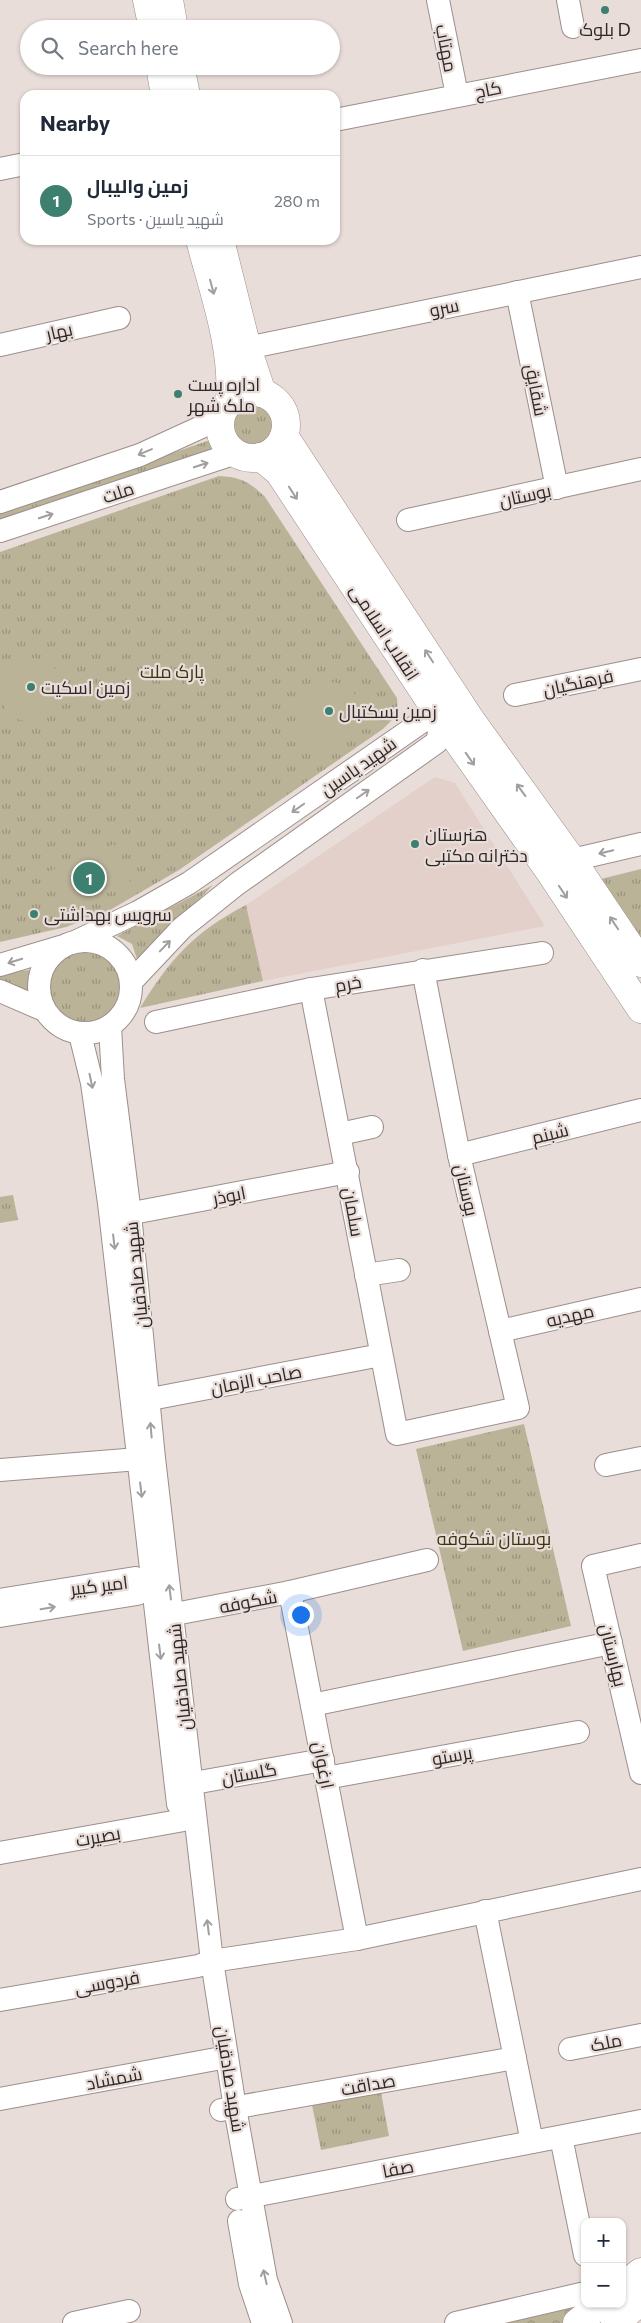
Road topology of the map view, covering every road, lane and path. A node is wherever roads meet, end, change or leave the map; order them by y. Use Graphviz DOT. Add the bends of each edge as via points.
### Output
graph roads {
  1 [pos="148,0"];
  2 [pos="169,0"];
  3 [pos="438,0"];
  4 [pos="568,0"];
  5 [pos="151,20"];
  6 [pos="172,20"];
  7 [pos="573,26"];
  8 [pos="641,60"];
  9 [pos="162,75"];
  10 [pos="182,75"];
  11 [pos="164,90"];
  12 [pos="185,90"];
  13 [pos="457,95"];
  14 [pos="340,119"];
  15 [pos="20,165"];
  16 [pos="0,169"];
  17 [pos="201,245"];
  18 [pos="221,245"];
  19 [pos="641,267"];
  20 [pos="517,292"];
  21 [pos="119,318"];
  22 [pos="0,344"];
  23 [pos="247,348"];
  24 [pos="262,393"];
  25 [pos="225,410"];
  26 [pos="284,436"];
  27 [pos="248,455"];
  28 [pos="641,470"];
  29 [pos="557,488"];
  30 [pos="0,502"];
  31 [pos="408,520"];
  32 [pos="0,531"];
  33 [pos="641,669"];
  34 [pos="515,695"];
  35 [pos="452,713"];
  36 [pos="641,844"];
  37 [pos="572,860"];
  38 [pos="70,944"];
  39 [pos="542,953"];
  40 [pos="641,964"];
  41 [pos="0,965"];
  42 [pos="423,970"];
  43 [pos="131,982"];
  44 [pos="311,989"];
  45 [pos="0,991"];
  46 [pos="641,1009"];
  47 [pos="44,1010"];
  48 [pos="156,1022"];
  49 [pos="110,1026"];
  50 [pos="80,1034"];
  51 [pos="641,1110"];
  52 [pos="372,1127"];
  53 [pos="340,1134"];
  54 [pos="459,1155"];
  55 [pos="348,1172"];
  56 [pos="121,1216"];
  57 [pos="399,1270"];
  58 [pos="366,1275"];
  59 [pos="641,1299"];
  60 [pos="500,1331"];
  61 [pos="381,1355"];
  62 [pos="140,1401"];
  63 [pos="398,1434"];
  64 [pos="641,1458"];
  65 [pos="146,1459"];
  66 [pos="606,1465"];
  67 [pos="0,1470"];
  68 [pos="641,1555"];
  69 [pos="427,1560"];
  70 [pos="290,1592"];
  71 [pos="0,1600"];
  72 [pos="0,1616"];
  73 [pos="164,1616"];
  74 [pos="611,1643"];
  75 [pos="312,1705"];
  76 [pos="578,1732"];
  77 [pos="324,1769"];
  78 [pos="641,1773"];
  79 [pos="184,1784"];
  80 [pos="188,1819"];
  81 [pos="0,1853"];
  82 [pos="641,1879"];
  83 [pos="486,1911"];
  84 [pos="357,1938"];
  85 [pos="205,1964"];
  86 [pos="0,2000"];
  87 [pos="641,2035"];
  88 [pos="570,2049"];
  89 [pos="220,2058"];
  90 [pos="515,2058"];
  91 [pos="0,2099"];
  92 [pos="228,2109"];
  93 [pos="641,2121"];
  94 [pos="561,2137"];
  95 [pos="532,2142"];
  96 [pos="243,2198"];
  97 [pos="581,2235"];
  98 [pos="641,2272"];
  99 [pos="626,2284"];
  100 [pos="641,2302"];
  101 [pos="595,2309"];
  102 [pos="129,2310"];
  103 [pos="74,2323"];
  104 [pos="263,2323"];
  105 [pos="282,2323"];
  106 [pos="456,2323"];
  1 -- 5 [label="main road"];
  2 -- 6 [label="main road"];
  3 -- 13 [label="street, مهتاب"];
  4 -- 7 [label="street"];
  8 -- 13 [label="street, کاج"];
  9 -- 11 [label="main road"];
  10 -- 12 [label="main road"];
  13 -- 14 [label="street, کاج"];
  15 -- 16 [label="street"];
  17 -- 25 [label="main road, انقلاب اسلامی, one-way" via="229,351 232,378"];
  18 -- 23 [label="main road"];
  19 -- 20 [label="street, سرو"];
  20 -- 23 [label="street, سرو"];
  20 -- 29 [label="street, شقایق"];
  21 -- 22 [label="street, بهار"];
  23 -- 24 [label="main road"];
  24 -- 25 [label="main road" via="238,396"];
  24 -- 26 [label="main road" via="278,404 284,414"];
  25 -- 27 [label="main road, انقلاب اسلامی" via="220,428 223,438"];
  25 -- 30 [label="street, ملت, one-way" via="140,454"];
  26 -- 27 [label="main road" via="279,446"];
  35 -- 26 [label="main road, انقلاب اسلامی, one-way"];
  32 -- 27 [label="street, ملت, one-way"];
  27 -- 35 [label="main road, انقلاب اسلامی, one-way" via="278,472"];
  28 -- 29 [label="street, بوستان"];
  29 -- 31 [label="street, بوستان"];
  33 -- 34 [label="street, فرهنگیان"];
  37 -- 35 [label="main road, انقلاب اسلامی, one-way"];
  35 -- 38 [label="street, شهید یاسین, one-way" via="423,721 189,883 138,912"];
  43 -- 35 [label="street, شهید یاسین, one-way" via="182,928 237,884 437,742"];
  35 -- 46 [label="main road, انقلاب اسلامی, one-way" via="550,872"];
  36 -- 37 [label="street, one-way"];
  40 -- 37 [label="main road, انقلاب اسلامی, one-way"];
  38 -- 41 [label="street, شهید یاسین, one-way"];
  38 -- 43 [label="street, شهید یاسین" via="92,941 106,946 127,967"];
  38 -- 47 [label="street, شهید یاسین" via="49,958 40,974 39,999"];
  39 -- 42 [label="street, خرم"];
  42 -- 44 [label="street, خرم"];
  42 -- 54 [label="street, بوستان"];
  43 -- 49 [label="street" via="131,996 126,1009"];
  44 -- 48 [label="street, خرم"];
  44 -- 53 [label="street, سلمان"];
  45 -- 47 [label="street"];
  47 -- 50 [label="street" via="59,1026"];
  49 -- 50 [label="street"];
  49 -- 56 [label="street, شهید صادقیان"];
  50 -- 56 [label="street, شهید صادقیان, one-way"];
  51 -- 54 [label="street, شبنم"];
  52 -- 53 [label="street"];
  53 -- 55 [label="street, سلمان"];
  54 -- 60 [label="street, بوستان"];
  55 -- 56 [label="street, ابوذر"];
  55 -- 58 [label="street, سلمان"];
  56 -- 62 [label="street, شهید صادقیان"];
  57 -- 58 [label="street"];
  58 -- 61 [label="street, سلمان"];
  59 -- 60 [label="street, مهدیه"];
  60 -- 63 [label="street, بوستان" via="518,1408"];
  61 -- 62 [label="street, صاحب الزمان"];
  61 -- 63 [label="street, سلمان"];
  62 -- 65 [label="street, شهید صادقیان"];
  64 -- 66 [label="street"];
  65 -- 67 [label="street"];
  65 -- 73 [label="street, شهید صادقیان"];
  68 -- 74 [label="street, بهارستان" via="593,1566"];
  69 -- 70 [label="street, شکوفه"];
  70 -- 73 [label="street, شکوفه"];
  70 -- 75 [label="street, ارغوان"];
  72 -- 71 [label="street, امیر کبیر, one-way" via="137,1594 140,1585 135,1578"];
  73 -- 79 [label="street, شهید صادقیان"];
  74 -- 75 [label="street"];
  74 -- 78 [label="street, بهارستان"];
  75 -- 77 [label="street, ارغوان"];
  76 -- 77 [label="street, پرستو"];
  77 -- 79 [label="street, گلستان"];
  77 -- 84 [label="street, ارغوان"];
  79 -- 80 [label="street, شهید صادقیان"];
  80 -- 81 [label="street, بصیرت"];
  80 -- 85 [label="street, شهید صادقیان"];
  82 -- 83 [label="street"];
  83 -- 84 [label="street"];
  83 -- 90 [label="street"];
  84 -- 85 [label="street"];
  85 -- 86 [label="street, فردوسی"];
  85 -- 89 [label="street, شهید صادقیان"];
  87 -- 88 [label="street, ملک"];
  89 -- 91 [label="street, شمشاد"];
  89 -- 92 [label="street, شهید صادقیان"];
  90 -- 92 [label="street, صداقت"];
  90 -- 95 [label="street"];
  92 -- 96 [label="street, شهید صادقیان"];
  93 -- 94 [label="street, صفا"];
  94 -- 95 [label="street, صفا"];
  94 -- 97 [label="street"];
  95 -- 96 [label="street, صفا"];
  96 -- 104 [label="street, شهید صادقیان" via="250,2284"];
  105 -- 96 [label="street, شهید صادقیان, one-way"];
  98 -- 99 [label="main road"];
  100 -- 101 [label="main road"];
  101 -- 106 [label="street"];
  102 -- 103 [label="street"];
}
